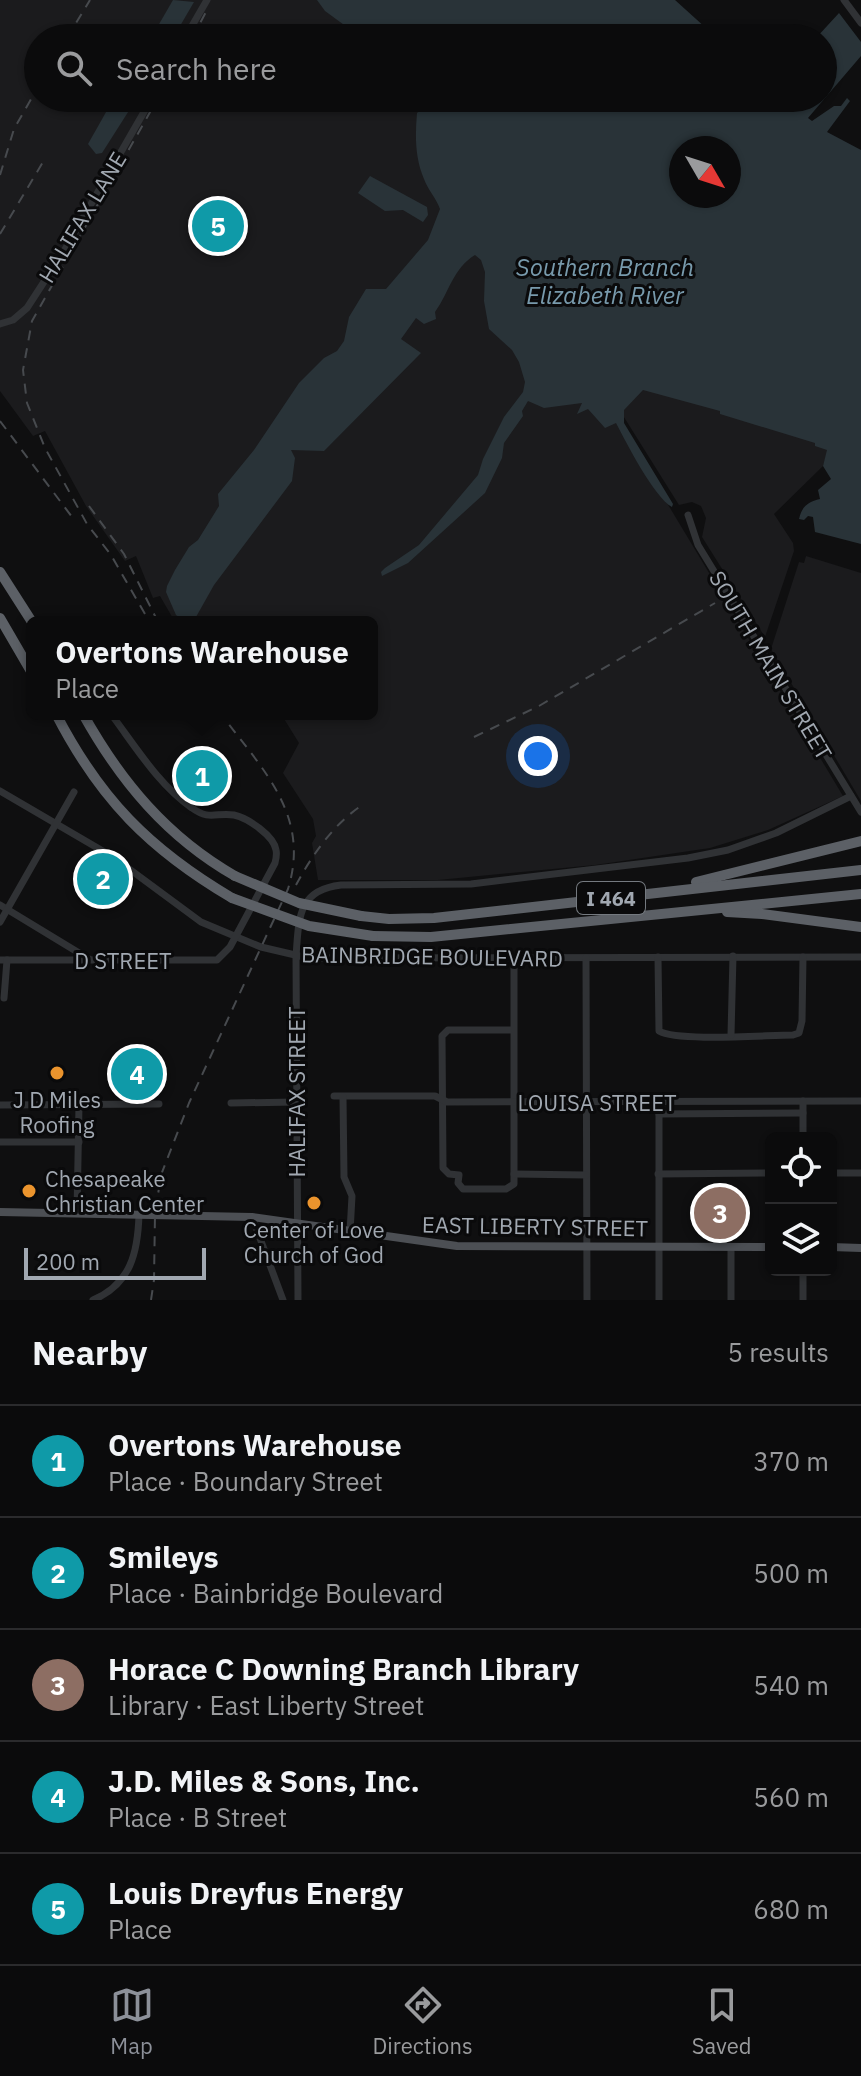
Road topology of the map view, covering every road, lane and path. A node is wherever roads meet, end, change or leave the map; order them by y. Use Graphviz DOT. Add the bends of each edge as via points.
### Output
graph roads {
  1 [pos="207,0"];
  2 [pos="844,0"];
  3 [pos="861,23"];
  4 [pos="193,24"];
  5 [pos="144,112"];
  6 [pos="0,324"];
  7 [pos="688,515"];
  8 [pos="0,572"];
  9 [pos="28,616"];
  10 [pos="0,618"];
  11 [pos="26,663"];
  12 [pos="59,720"];
  13 [pos="87,720"];
  14 [pos="115,720"];
  15 [pos="0,791"];
  16 [pos="74,792"];
  17 [pos="851,796"];
  18 [pos="861,812"];
  19 [pos="56,822"];
  20 [pos="861,841"];
  21 [pos="861,870"];
  22 [pos="861,894"];
  23 [pos="612,898"];
  24 [pos="4,908"];
  25 [pos="673,912"];
  26 [pos="0,922"];
  27 [pos="861,927"];
  28 [pos="234,938"];
  29 [pos="296,956"];
  30 [pos="733,956"];
  31 [pos="658,957"];
  32 [pos="803,957"];
  33 [pos="861,957"];
  34 [pos="514,958"];
  35 [pos="586,958"];
  36 [pos="4,960"];
  37 [pos="91,960"];
  38 [pos="4,998"];
  39 [pos="513,1030"];
  40 [pos="731,1035"];
  41 [pos="442,1099"];
  42 [pos="659,1101"];
  43 [pos="729,1101"];
  44 [pos="803,1101"];
  45 [pos="861,1101"];
  46 [pos="296,1102"];
  47 [pos="514,1102"];
  48 [pos="586,1102"];
  49 [pos="231,1103"];
  50 [pos="159,1104"];
  51 [pos="0,1105"];
  52 [pos="79,1105"];
  53 [pos="728,1113"];
  54 [pos="803,1113"];
  55 [pos="659,1114"];
  56 [pos="803,1132"];
  57 [pos="0,1142"];
  58 [pos="79,1142"];
  59 [pos="765,1173"];
  60 [pos="837,1173"];
  61 [pos="861,1173"];
  62 [pos="514,1174"];
  63 [pos="658,1174"];
  64 [pos="586,1175"];
  65 [pos="0,1212"];
  66 [pos="77,1212"];
  67 [pos="139,1214"];
  68 [pos="252,1217"];
  69 [pos="296,1225"];
  70 [pos="350,1232"];
  71 [pos="587,1247"];
  72 [pos="659,1247"];
  73 [pos="731,1247"];
  74 [pos="765,1247"];
  75 [pos="837,1247"];
  76 [pos="861,1248"];
  77 [pos="803,1276"];
  78 [pos="93,1300"];
  79 [pos="283,1300"];
  80 [pos="298,1300"];
  81 [pos="587,1300"];
  82 [pos="659,1300"];
  83 [pos="731,1300"];
  84 [pos="803,1300"];
  1 -- 4 [label="street"];
  2 -- 3 [label="street"];
  5 -- 6 [label="street, HALIFAX LANE" via="27,308"];
  7 -- 17 [label="street, SOUTH MAIN STREET" via="698,545"];
  8 -- 9 [label="highway"];
  10 -- 11 [label="highway"];
  12 -- 25 [label="highway, I 464, bridge" via="88,770 130,821 179,865 232,898 309,926 373,936 431,937"];
  13 -- 23 [label="highway, I 464, bridge" via="150,811 192,848 235,876 299,903 389,919"];
  14 -- 28 [label="street" via="192,808 208,817 235,815 271,838 277,850 275,863"];
  15 -- 19 [label="street, BAINBRIDGE BOULEVARD"];
  16 -- 19 [label="street"];
  17 -- 18 [label="street, SOUTH MAIN STREET"];
  17 -- 29 [label="street, HALIFAX STREET" via="776,833 709,855 491,882 341,885 318,891 299,917"];
  19 -- 24 [label="street"];
  19 -- 28 [label="street, BAINBRIDGE BOULEVARD" via="190,916"];
  20 -- 23 [label="highway"];
  21 -- 23 [label="highway, I 464"];
  22 -- 25 [label="highway, I 464"];
  24 -- 26 [label="street"];
  24 -- 37 [label="street"];
  25 -- 27 [label="highway" via="754,913"];
  28 -- 29 [label="street, BAINBRIDGE BOULEVARD"];
  28 -- 37 [label="street, D STREET" via="217,960"];
  29 -- 34 [label="street, BAINBRIDGE BOULEVARD"];
  29 -- 46 [label="street, HALIFAX STREET"];
  30 -- 31 [label="street, BAINBRIDGE BOULEVARD"];
  30 -- 32 [label="street, BAINBRIDGE BOULEVARD"];
  30 -- 40 [label="street"];
  31 -- 35 [label="street, BAINBRIDGE BOULEVARD"];
  31 -- 40 [label="street" via="662,1033"];
  32 -- 33 [label="street, BAINBRIDGE BOULEVARD"];
  32 -- 40 [label="street" via="801,1029 796,1035"];
  34 -- 35 [label="street, BAINBRIDGE BOULEVARD"];
  34 -- 39 [label="street"];
  35 -- 48 [label="street"];
  36 -- 37 [label="street, D STREET"];
  36 -- 38 [label="street"];
  39 -- 41 [label="street" via="448,1030 442,1036"];
  39 -- 47 [label="street"];
  41 -- 47 [label="street, LOUISA STREET"];
  41 -- 62 [label="street" via="443,1168 459,1175 463,1189 506,1189 514,1184"];
  41 -- 70 [label="street, LOUISA STREET" via="338,1097 344,1177 352,1196"];
  42 -- 43 [label="street, LOUISA STREET"];
  42 -- 48 [label="street, LOUISA STREET"];
  42 -- 55 [label="street"];
  43 -- 44 [label="street, LOUISA STREET"];
  43 -- 53 [label="street"];
  44 -- 45 [label="street, LOUISA STREET"];
  44 -- 54 [label="street"];
  46 -- 49 [label="street"];
  46 -- 69 [label="street, HALIFAX STREET"];
  47 -- 48 [label="street, LOUISA STREET"];
  47 -- 62 [label="street"];
  48 -- 64 [label="street"];
  50 -- 52 [label="street"];
  51 -- 52 [label="street"];
  52 -- 58 [label="street"];
  53 -- 54 [label="street, LOUISA STREET"];
  53 -- 55 [label="street, LOUISA STREET"];
  54 -- 56 [label="street"];
  55 -- 63 [label="street"];
  57 -- 58 [label="street"];
  58 -- 66 [label="street"];
  59 -- 63 [label="street"];
  60 -- 61 [label="street"];
  62 -- 64 [label="street"];
  63 -- 72 [label="street"];
  64 -- 71 [label="street"];
  65 -- 66 [label="main road, EAST LIBERTY STREET"];
  66 -- 67 [label="main road, EAST LIBERTY STREET"];
  67 -- 68 [label="main road, EAST LIBERTY STREET"];
  67 -- 78 [label="street" via="132,1265 114,1288"];
  68 -- 69 [label="main road, EAST LIBERTY STREET"];
  68 -- 79 [label="street"];
  69 -- 70 [label="main road, EAST LIBERTY STREET"];
  69 -- 80 [label="street, HALIFAX STREET"];
  70 -- 71 [label="main road, EAST LIBERTY STREET" via="457,1246"];
  71 -- 72 [label="main road, EAST LIBERTY STREET"];
  71 -- 81 [label="street"];
  72 -- 73 [label="main road, EAST LIBERTY STREET"];
  72 -- 82 [label="street"];
  73 -- 74 [label="main road, EAST LIBERTY STREET"];
  73 -- 83 [label="street"];
  75 -- 76 [label="main road"];
  77 -- 84 [label="street"];
}
